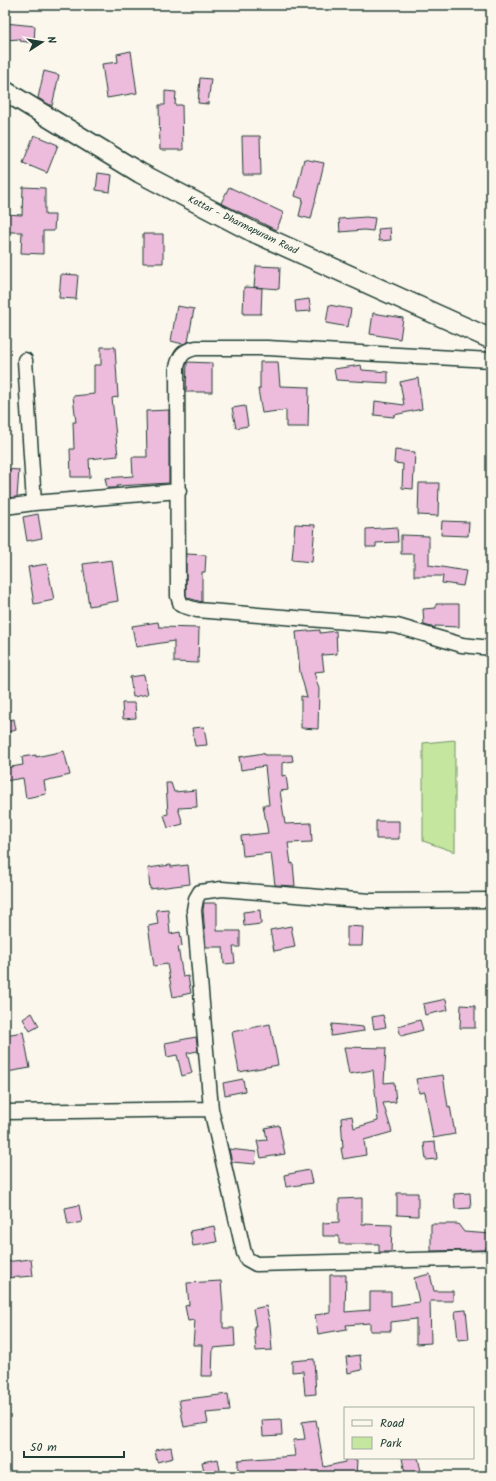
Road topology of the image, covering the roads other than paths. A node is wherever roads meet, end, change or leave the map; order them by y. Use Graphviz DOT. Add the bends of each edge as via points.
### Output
graph roads {
  1 [pos="5,91"];
  2 [pos="491,339"];
  3 [pos="25,360"];
  4 [pos="491,360"];
  5 [pos="179,491"];
  6 [pos="34,503"];
  7 [pos="5,507"];
  8 [pos="491,648"];
  9 [pos="491,900"];
  10 [pos="211,1109"];
  11 [pos="5,1112"];
  12 [pos="491,1258"];
  1 -- 2 [label="main road, Kottar - Dharmapuram Road" via="140,173 251,231"];
  3 -- 6 [label="street"];
  4 -- 5 [label="street" via="267,348 186,350 180,355 177,367"];
  5 -- 6 [label="street"];
  5 -- 8 [label="street" via="178,596 181,604 197,610 397,626 462,645"];
  6 -- 7 [label="street"];
  9 -- 10 [label="street" via="370,901 222,889 200,892 194,910"];
  10 -- 11 [label="street"];
  10 -- 12 [label="street" via="244,1253 256,1264"];
}
